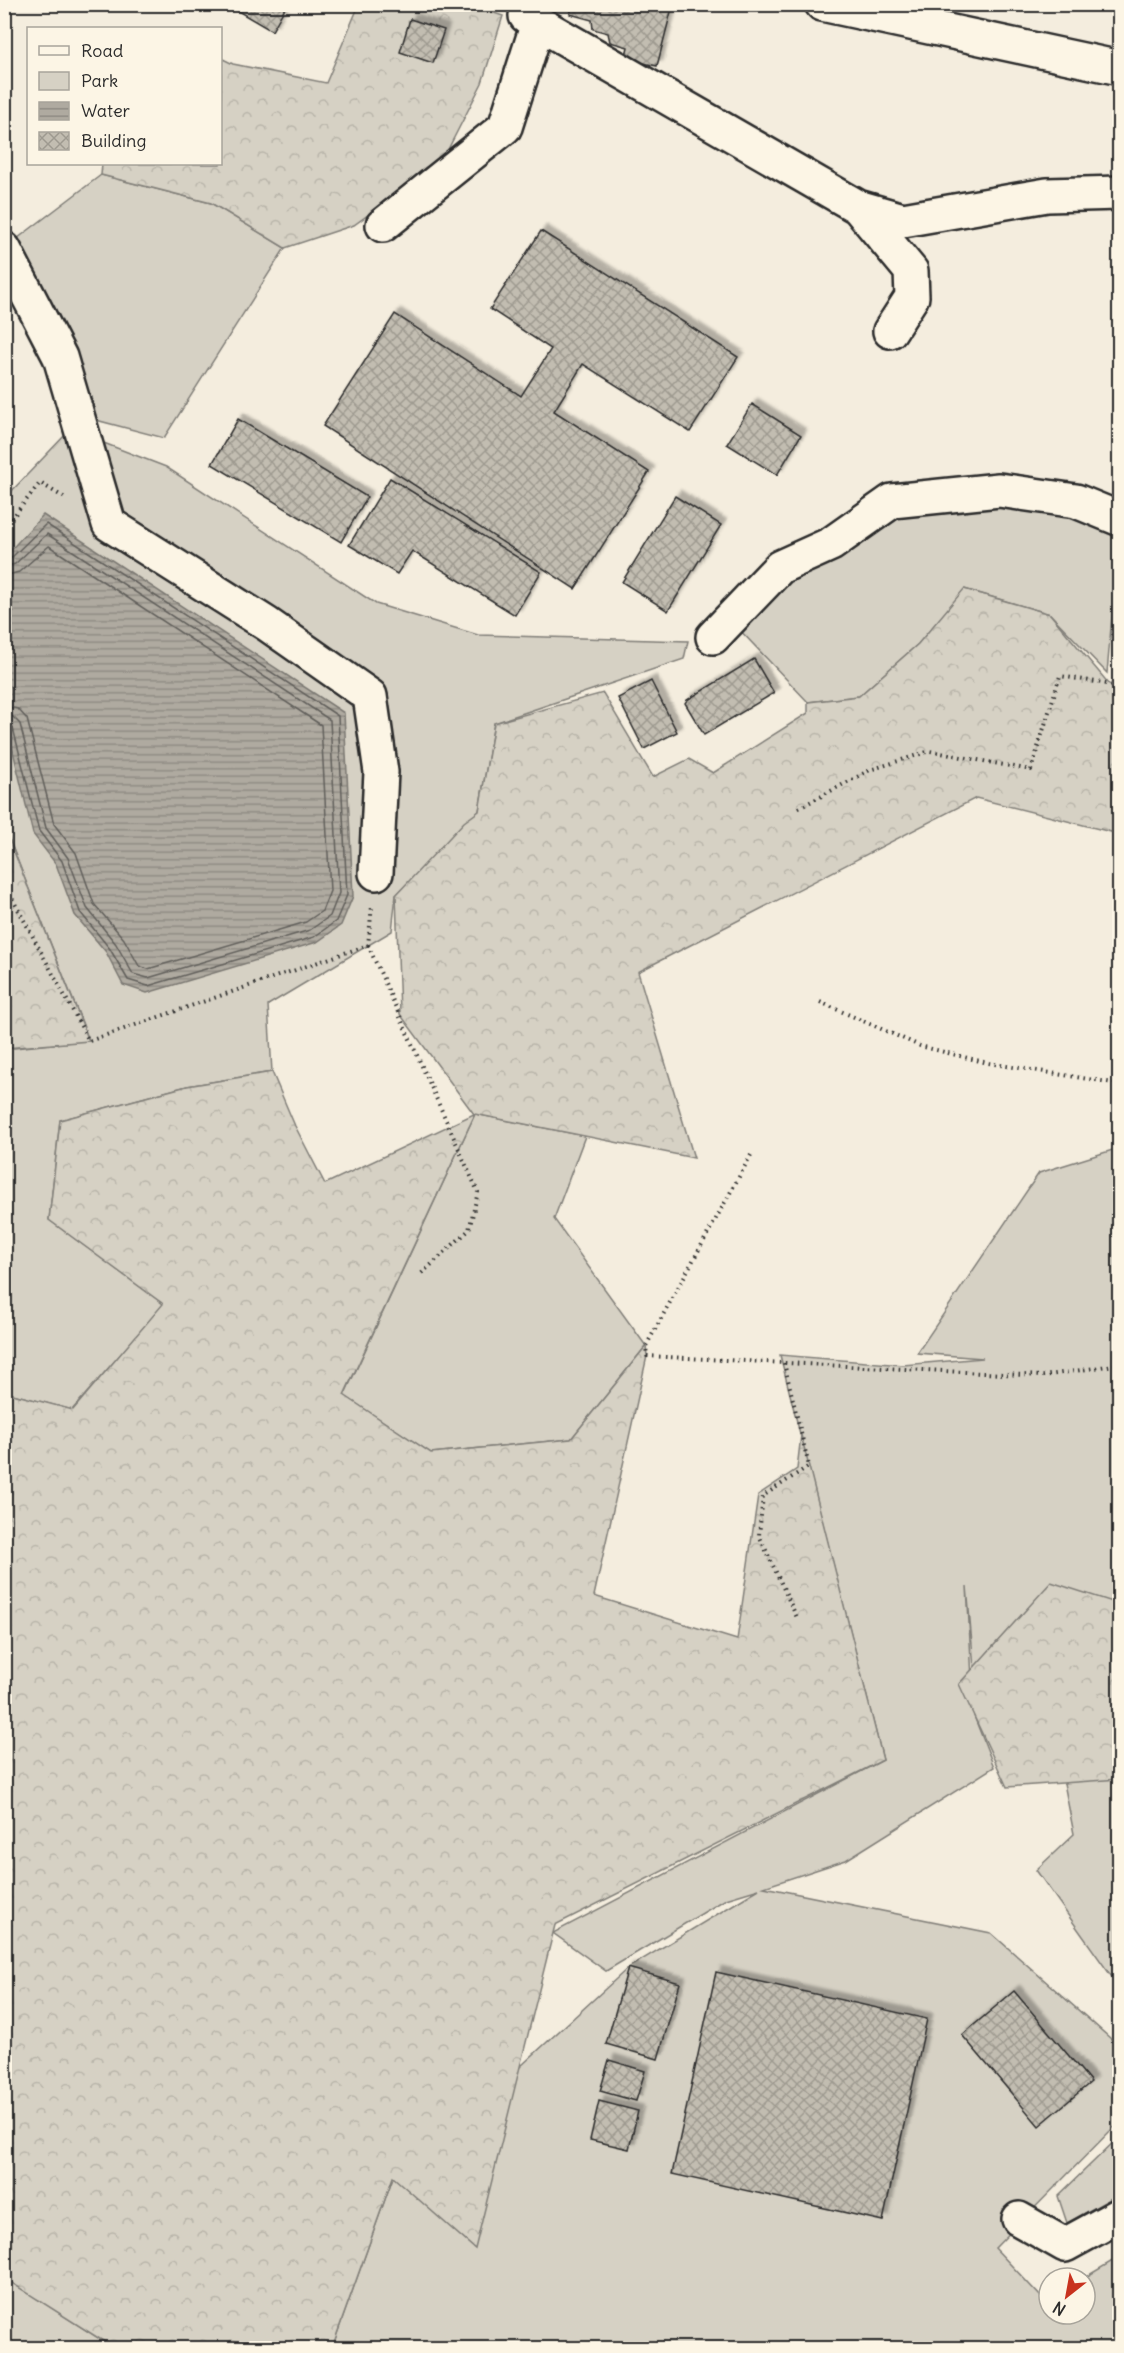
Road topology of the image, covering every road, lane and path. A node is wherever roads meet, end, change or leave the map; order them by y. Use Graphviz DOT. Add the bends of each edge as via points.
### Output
graph roads {
  1 [pos="822,4"];
  2 [pos="533,14"];
  3 [pos="1119,68"];
  4 [pos="1119,193"];
  5 [pos="858,207"];
  6 [pos="383,225"];
  7 [pos="4,249"];
  8 [pos="890,331"];
  9 [pos="1119,519"];
  10 [pos="109,524"];
  11 [pos="4,528"];
  12 [pos="713,637"];
  13 [pos="1119,686"];
  14 [pos="799,808"];
  15 [pos="376,873"];
  16 [pos="4,883"];
  17 [pos="368,945"];
  18 [pos="820,1002"];
  19 [pos="1119,1084"];
  20 [pos="751,1155"];
  21 [pos="422,1275"];
  22 [pos="784,1363"];
  23 [pos="1119,1364"];
  24 [pos="798,1620"];
  25 [pos="1119,2215"];
  26 [pos="1019,2219"];
  1 -- 3 [label="street"];
  2 -- 5 [label="street"];
  2 -- 6 [label="street" via="505,128"];
  4 -- 5 [label="street" via="1047,195 903,220"];
  5 -- 8 [label="street" via="910,271 912,297"];
  7 -- 10 [label="street" via="60,357"];
  9 -- 12 [label="street" via="1076,501 999,490 892,501 831,544 780,567"];
  10 -- 11 [label="path" via="40,483"];
  10 -- 15 [label="street" via="267,624 370,696 381,772"];
  13 -- 14 [label="path" via="1060,676 1031,770 930,751 870,770"];
  15 -- 17 [label="path"];
  16 -- 17 [label="path" via="89,1041"];
  17 -- 21 [label="path" via="478,1192 469,1230"];
  18 -- 19 [label="path" via="920,1046 988,1063"];
  20 -- 22 [label="path" via="646,1346 647,1356"];
  22 -- 23 [label="path" via="1043,1376"];
  22 -- 24 [label="path" via="809,1466 763,1496 759,1535"];
  25 -- 26 [label="street" via="1065,2245"];
}
